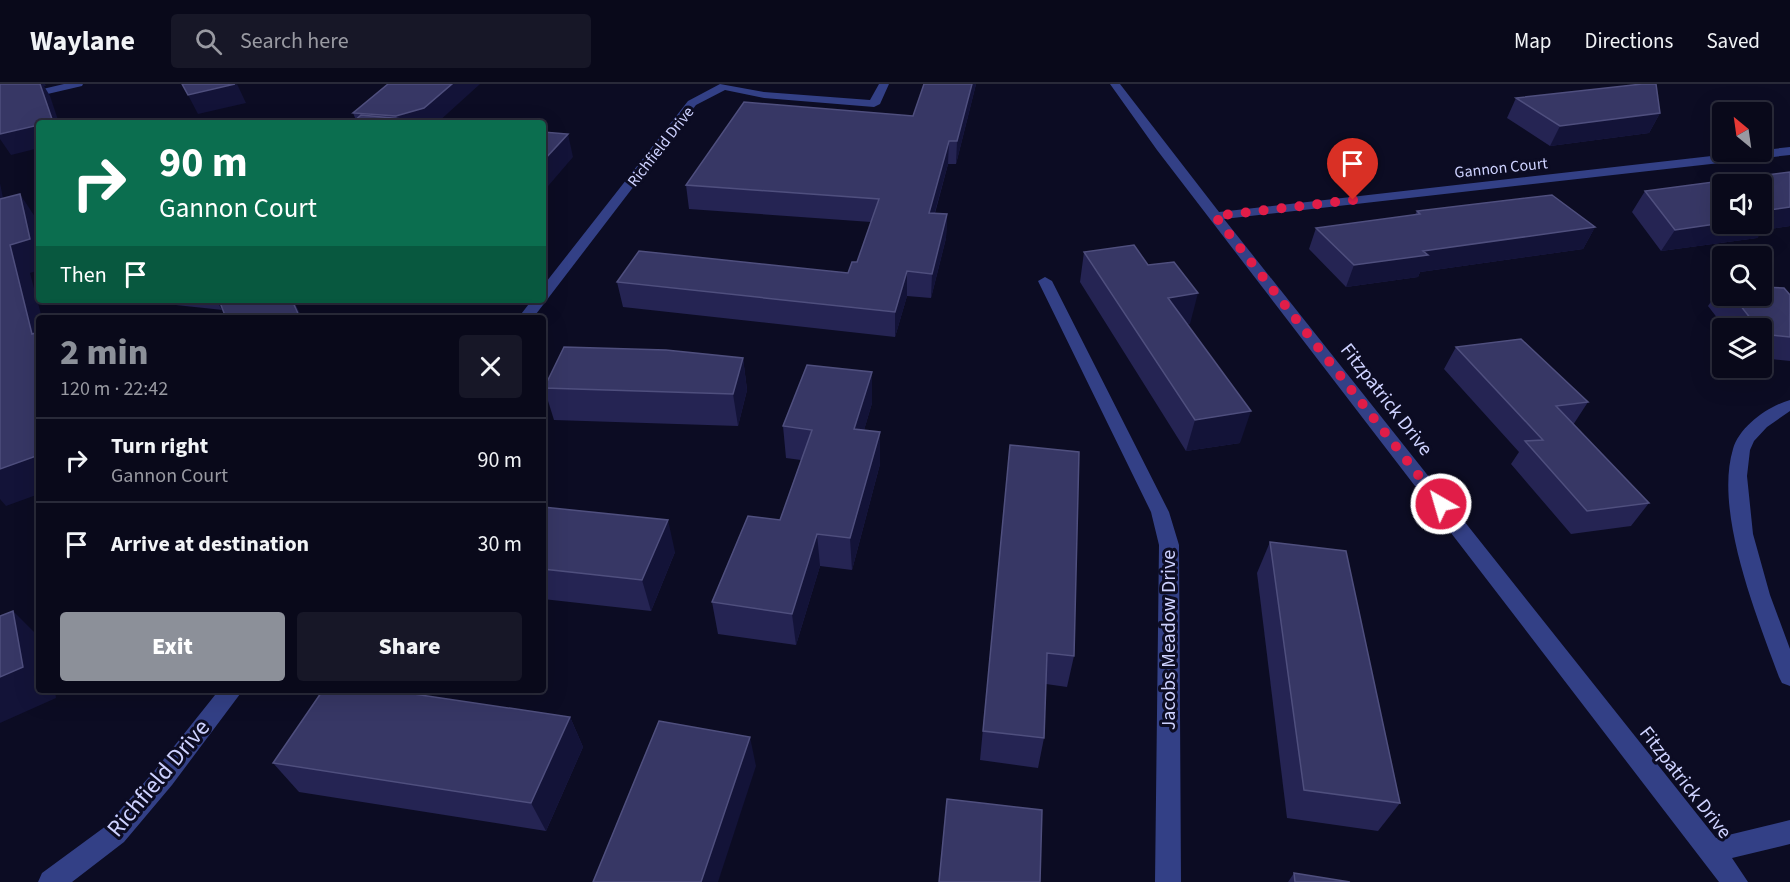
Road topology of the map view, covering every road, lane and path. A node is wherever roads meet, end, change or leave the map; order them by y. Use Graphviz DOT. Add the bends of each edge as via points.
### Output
graph roads {
  1 [pos="78,84"];
  2 [pos="884,84"];
  3 [pos="1115,84"];
  4 [pos="0,102"];
  5 [pos="1790,151"];
  6 [pos="1215,216"];
  7 [pos="1046,281"];
  8 [pos="546,292"];
  9 [pos="538,303"];
  10 [pos="528,315"];
  11 [pos="1790,405"];
  12 [pos="1790,676"];
  13 [pos="230,693"];
  14 [pos="1790,832"];
  15 [pos="1711,851"];
  16 [pos="51,882"];
  17 [pos="1168,882"];
  18 [pos="1735,882"];
  1 -- 4 [label="street"];
  2 -- 8 [label="street, Richfield Drive" via="874,104 764,96 724,86 692,103"];
  3 -- 6 [label="street, Fitzpatrick Drive"];
  5 -- 6 [label="street, Gannon Court"];
  6 -- 15 [label="street, Fitzpatrick Drive"];
  7 -- 17 [label="street, Jacobs Meadow Drive" via="1160,512 1169,545"];
  9 -- 10 [label="street"];
  11 -- 12 [label="street" via="1759,425 1741,448 1737,487 1763,603"];
  13 -- 16 [label="street, Richfield Drive" via="115,834"];
  14 -- 15 [label="street"];
  15 -- 18 [label="street, Fitzpatrick Drive"];
}
